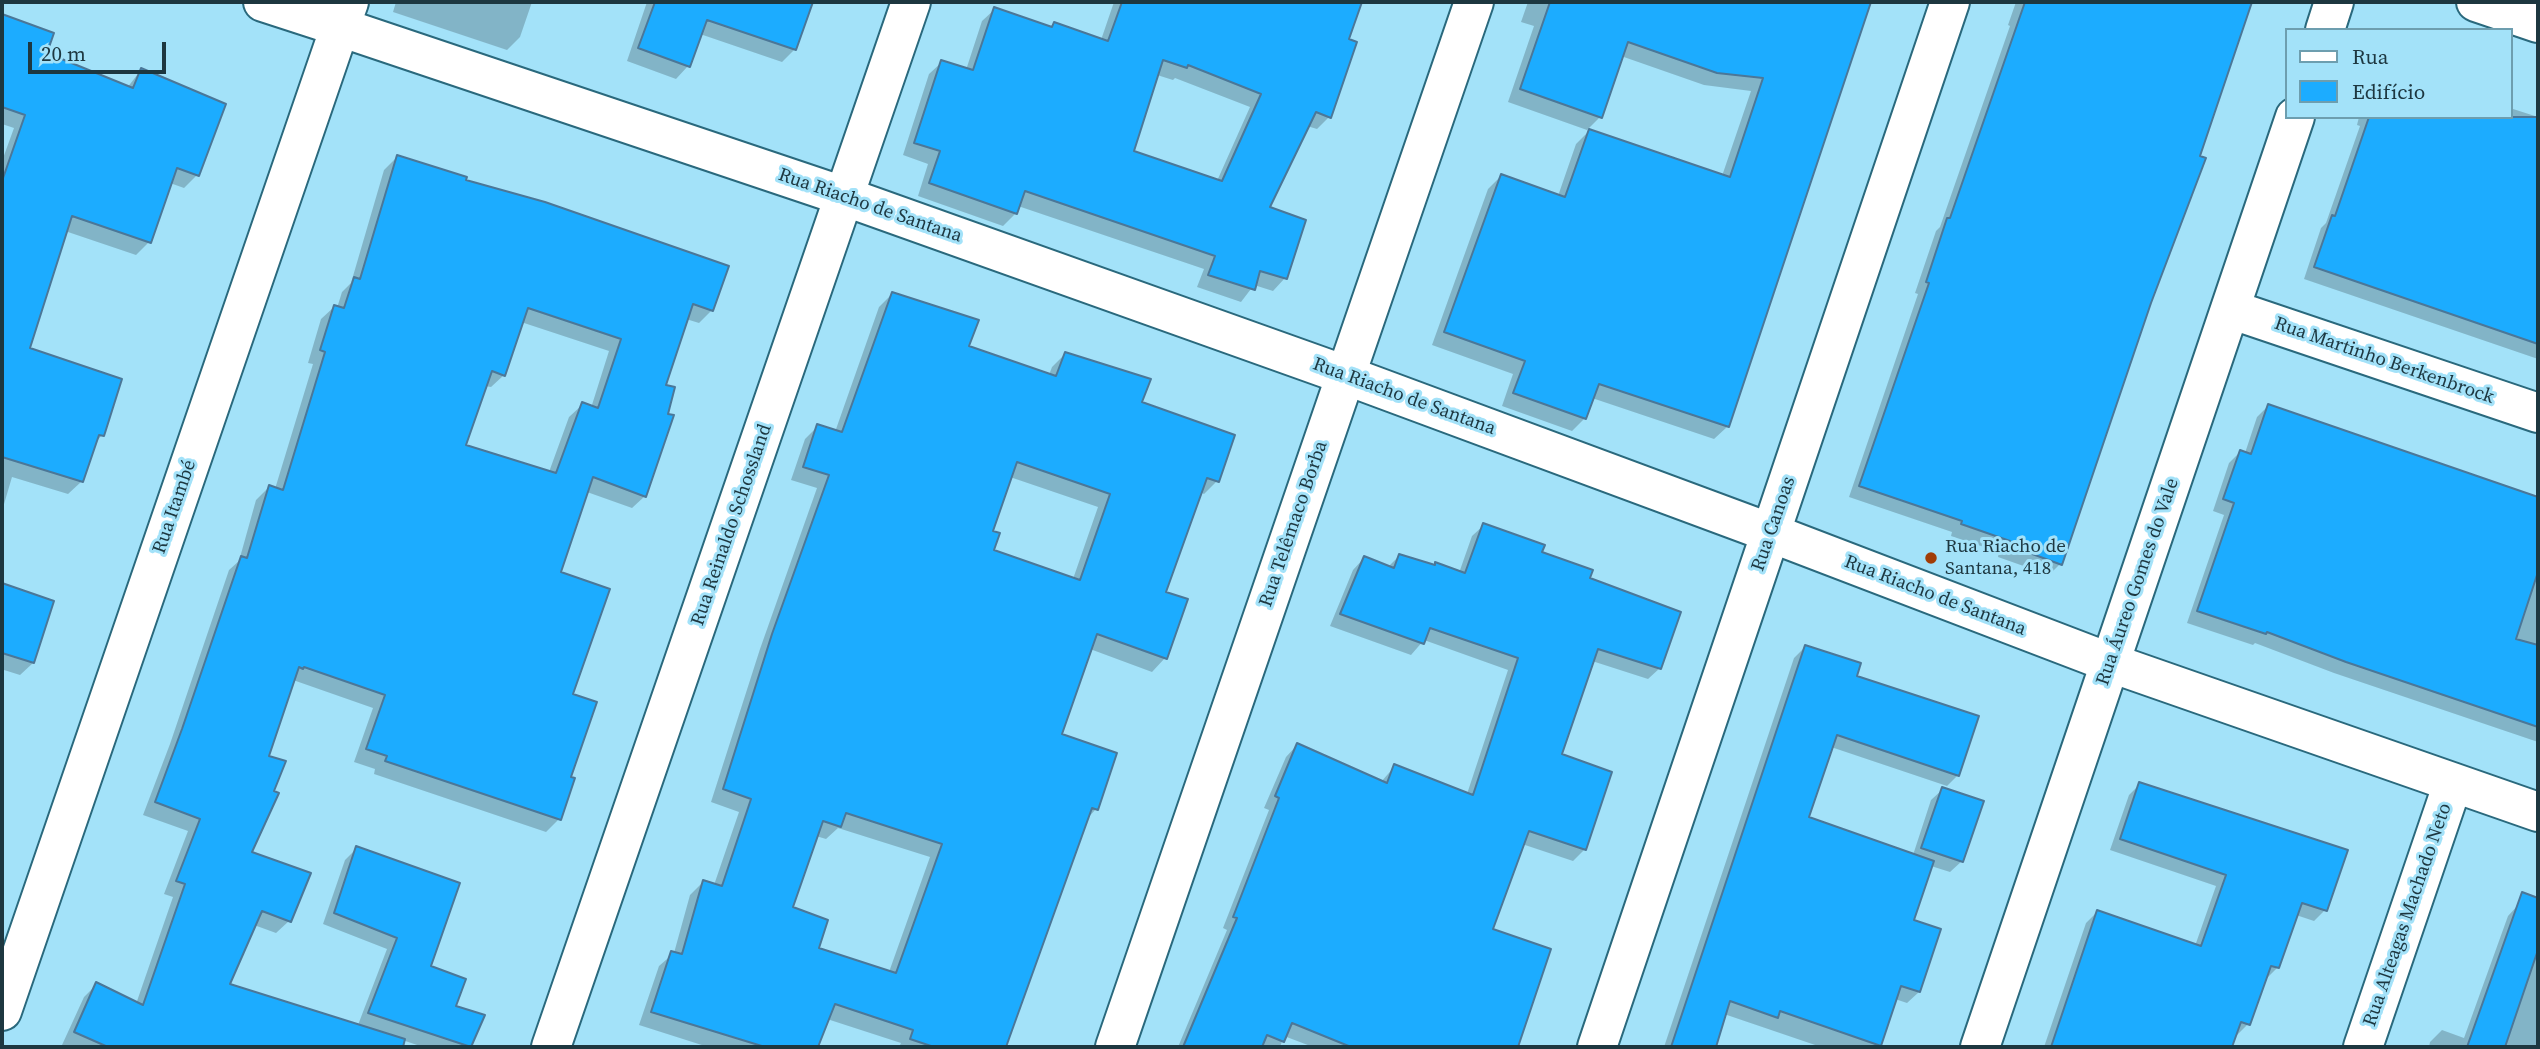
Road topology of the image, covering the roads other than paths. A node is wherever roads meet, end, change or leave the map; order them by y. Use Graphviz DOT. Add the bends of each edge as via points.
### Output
graph roads {
  1 [pos="263,2"];
  2 [pos="911,2"];
  3 [pos="1474,2"];
  4 [pos="1950,2"];
  5 [pos="2334,2"];
  6 [pos="2476,2"];
  7 [pos="344,15"];
  8 [pos="2538,23"];
  9 [pos="2326,28"];
  10 [pos="2294,119"];
  11 [pos="846,197"];
  12 [pos="2230,309"];
  13 [pos="1345,375"];
  14 [pos="2538,414"];
  15 [pos="1771,533"];
  16 [pos="2110,663"];
  17 [pos="2453,783"];
  18 [pos="2538,812"];
  19 [pos="2,1011"];
  20 [pos="551,1047"];
  21 [pos="1115,1047"];
  22 [pos="1597,1047"];
  23 [pos="1980,1047"];
  24 [pos="2363,1047"];
  1 -- 7 [label="street, Rua Riacho de Santana"];
  2 -- 11 [label="street, Rua Reinaldo Schossland"];
  3 -- 13 [label="street, Rua Telêmaco Borba"];
  4 -- 15 [label="street, Rua Canoas"];
  5 -- 9 [label="street"];
  6 -- 8 [label="street"];
  7 -- 11 [label="street, Rua Riacho de Santana"];
  7 -- 19 [label="street, Rua Itambé"];
  10 -- 12 [label="street, Rua Áureo Gomes do Vale"];
  11 -- 13 [label="street, Rua Riacho de Santana"];
  11 -- 20 [label="street, Rua Reinaldo Schossland"];
  12 -- 14 [label="street, Rua Martinho Berkenbrock"];
  12 -- 16 [label="street, Rua Áureo Gomes do Vale"];
  13 -- 15 [label="street, Rua Riacho de Santana"];
  13 -- 21 [label="street, Rua Telêmaco Borba"];
  15 -- 16 [label="street, Rua Riacho de Santana"];
  15 -- 22 [label="street, Rua Canoas"];
  16 -- 17 [label="street, Rua Riacho de Santana"];
  16 -- 23 [label="street, Rua Áureo Gomes do Vale"];
  17 -- 18 [label="street, Rua Riacho de Santana"];
  17 -- 24 [label="street, Rua Alteagas Machado Neto"];
}
